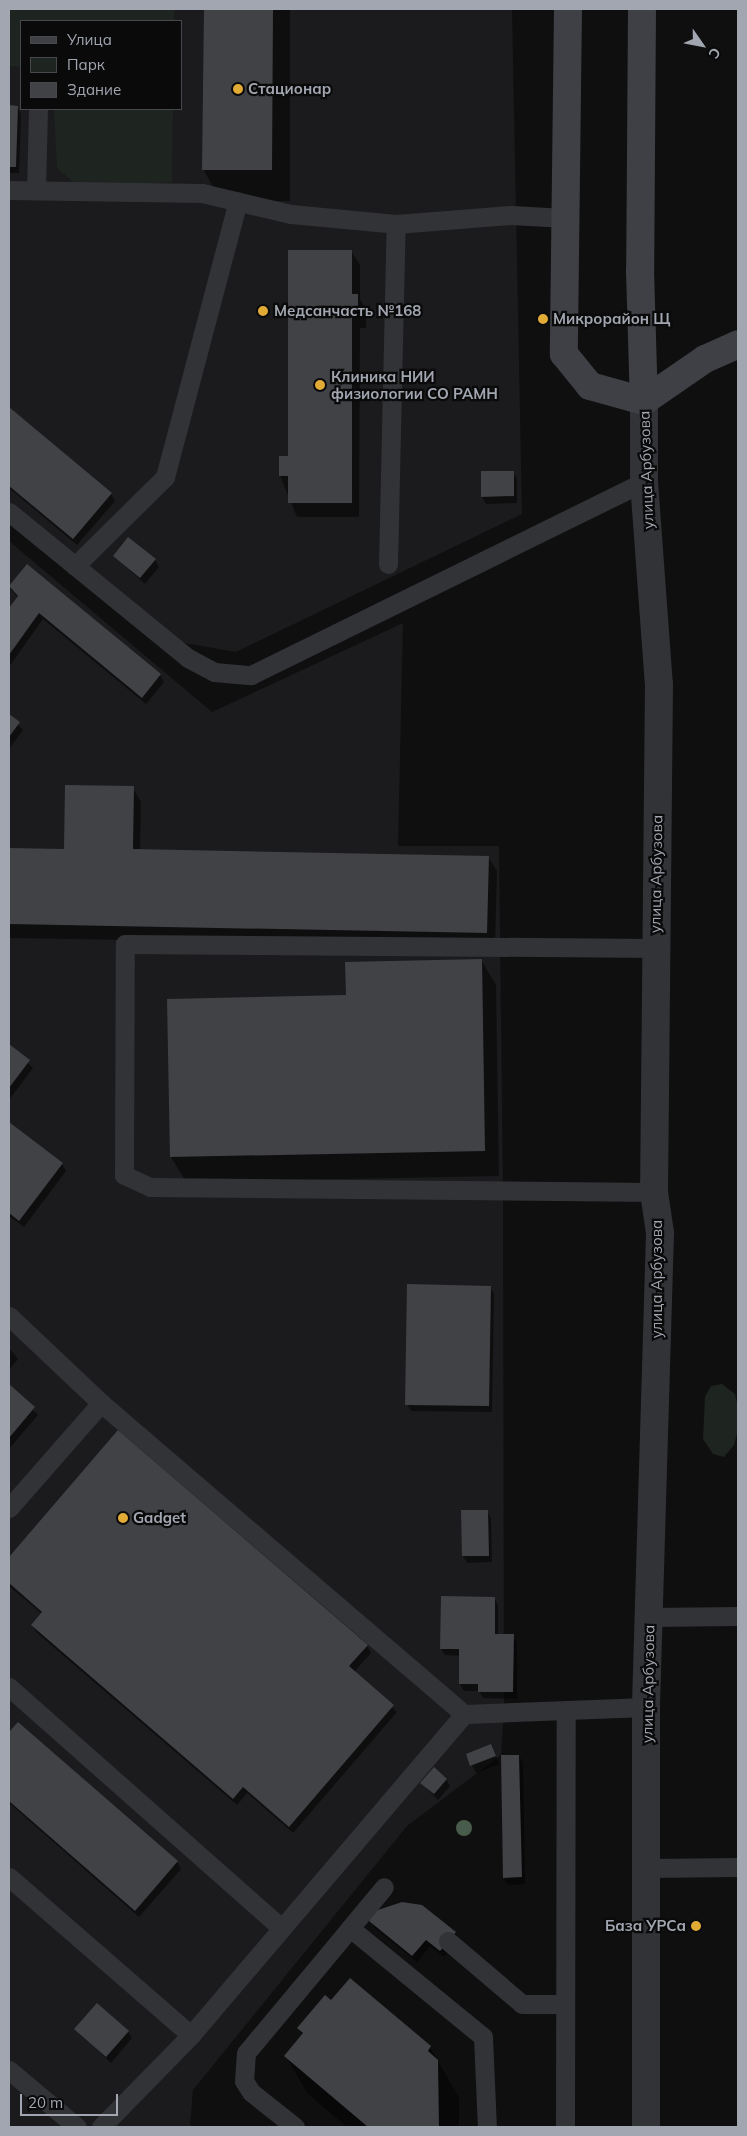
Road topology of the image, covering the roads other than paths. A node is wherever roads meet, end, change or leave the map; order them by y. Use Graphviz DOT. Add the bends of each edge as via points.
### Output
graph roads {
  1 [pos="568,9"];
  2 [pos="642,9"];
  3 [pos="38,110"];
  4 [pos="9,190"];
  5 [pos="36,190"];
  6 [pos="238,201"];
  7 [pos="566,218"];
  8 [pos="396,224"];
  9 [pos="738,344"];
  10 [pos="644,402"];
  11 [pos="644,482"];
  12 [pos="9,512"];
  13 [pos="388,564"];
  14 [pos="75,566"];
  15 [pos="656,948"];
  16 [pos="654,1192"];
  17 [pos="9,1316"];
  18 [pos="101,1403"];
  19 [pos="9,1508"];
  20 [pos="738,1616"];
  21 [pos="650,1617"];
  22 [pos="9,1688"];
  23 [pos="646,1707"];
  24 [pos="566,1711"];
  25 [pos="464,1714"];
  26 [pos="738,1867"];
  27 [pos="648,1868"];
  28 [pos="9,1877"];
  29 [pos="384,1887"];
  30 [pos="280,1927"];
  31 [pos="350,1928"];
  32 [pos="448,1941"];
  33 [pos="565,2004"];
  34 [pos="191,2035"];
  35 [pos="9,2070"];
  36 [pos="76,2127"];
  37 [pos="101,2127"];
  38 [pos="295,2127"];
  39 [pos="487,2127"];
  40 [pos="565,2127"];
  41 [pos="646,2127"];
  1 -- 7 [label="main road, улица Арбузова"];
  2 -- 10 [label="main road, улица Арбузова" via="640,270"];
  3 -- 5 [label="lane"];
  4 -- 5 [label="lane"];
  5 -- 6 [label="lane" via="202,193"];
  6 -- 8 [label="lane" via="291,214"];
  6 -- 14 [label="lane" via="166,477"];
  7 -- 8 [label="lane" via="511,215"];
  7 -- 10 [label="main road, улица Арбузова" via="564,354 590,386"];
  8 -- 13 [label="lane"];
  9 -- 10 [label="main road" via="705,359"];
  10 -- 11 [label="street, улица Арбузова"];
  11 -- 14 [label="lane" via="251,674 214,672 188,658"];
  11 -- 15 [label="street, улица Арбузова" via="659,684"];
  12 -- 14 [label="lane"];
  15 -- 16 [label="street, улица Арбузова"];
  15 -- 16 [label="lane" via="126,944 125,992 124,1175 150,1187"];
  16 -- 21 [label="street, улица Арбузова" via="660,1233"];
  17 -- 18 [label="lane"];
  18 -- 19 [label="lane"];
  18 -- 25 [label="lane"];
  20 -- 21 [label="lane"];
  21 -- 23 [label="street, улица Арбузова"];
  22 -- 30 [label="lane"];
  23 -- 24 [label="lane"];
  23 -- 27 [label="street, улица Арбузова"];
  24 -- 25 [label="lane"];
  24 -- 33 [label="lane"];
  25 -- 30 [label="lane"];
  26 -- 27 [label="lane"];
  27 -- 41 [label="street, улица Арбузова"];
  28 -- 34 [label="lane"];
  29 -- 31 [label="lane"];
  30 -- 34 [label="lane"];
  31 -- 38 [label="lane" via="246,2052 244,2080 251,2092"];
  31 -- 39 [label="lane" via="483,2037"];
  32 -- 33 [label="lane" via="522,2004"];
  33 -- 40 [label="lane"];
  34 -- 37 [label="lane"];
  35 -- 36 [label="lane"];
}
